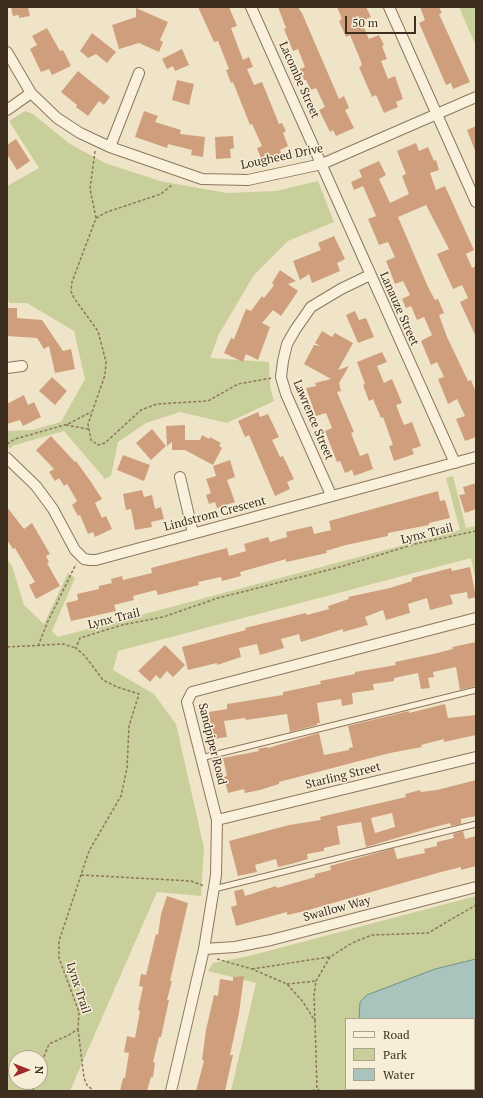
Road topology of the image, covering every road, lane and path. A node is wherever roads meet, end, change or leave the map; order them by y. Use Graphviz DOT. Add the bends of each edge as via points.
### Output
graph roads {
  1 [pos="251,7"];
  2 [pos="389,7"];
  3 [pos="7,52"];
  4 [pos="139,73"];
  5 [pos="31,93"];
  6 [pos="476,97"];
  7 [pos="7,110"];
  8 [pos="436,114"];
  9 [pos="98,141"];
  10 [pos="110,146"];
  11 [pos="322,164"];
  12 [pos="173,184"];
  13 [pos="476,202"];
  14 [pos="96,218"];
  15 [pos="370,275"];
  16 [pos="22,366"];
  17 [pos="7,368"];
  18 [pos="281,377"];
  19 [pos="91,412"];
  20 [pos="64,425"];
  21 [pos="88,429"];
  22 [pos="7,444"];
  23 [pos="476,457"];
  24 [pos="7,458"];
  25 [pos="455,463"];
  26 [pos="180,477"];
  27 [pos="331,496"];
  28 [pos="476,531"];
  29 [pos="193,533"];
  30 [pos="80,555"];
  31 [pos="476,618"];
  32 [pos="38,646"];
  33 [pos="7,647"];
  34 [pos="76,648"];
  35 [pos="476,690"];
  36 [pos="476,757"];
  37 [pos="200,758"];
  38 [pos="217,820"];
  39 [pos="476,824"];
  40 [pos="81,875"];
  41 [pos="476,887"];
  42 [pos="214,889"];
  43 [pos="476,905"];
  44 [pos="208,949"];
  45 [pos="330,957"];
  46 [pos="252,969"];
  47 [pos="316,981"];
  48 [pos="287,984"];
  49 [pos="315,1021"];
  50 [pos="78,1029"];
  51 [pos="47,1050"];
  52 [pos="317,1090"];
  53 [pos="94,1091"];
  54 [pos="171,1091"];
  55 [pos="307,1091"];
  56 [pos="329,1091"];
  1 -- 11 [label="street, Lacombe Street"];
  2 -- 8 [label="street"];
  3 -- 5 [label="street, Lougheed Drive"];
  4 -- 10 [label="street"];
  5 -- 7 [label="street"];
  5 -- 9 [label="street, Lougheed Drive" via="57,118"];
  6 -- 8 [label="street, Lougheed Drive"];
  8 -- 11 [label="street, Lougheed Drive"];
  8 -- 13 [label="street"];
  9 -- 10 [label="street, Lougheed Drive"];
  9 -- 14 [label="path" via="93,157 90,188"];
  10 -- 11 [label="street, Lougheed Drive" via="202,179 248,180"];
  11 -- 15 [label="street, Lanauze Street"];
  12 -- 14 [label="path" via="161,194"];
  14 -- 19 [label="path" via="71,291 98,331 106,362 105,375"];
  15 -- 18 [label="street, Lawrence Street" via="312,307 303,317 287,344"];
  15 -- 25 [label="street, Lanauze Street"];
  16 -- 17 [label="street"];
  18 -- 21 [label="path" via="238,384 208,401 157,404 141,410 105,443 98,445 92,440"];
  18 -- 27 [label="street, Lawrence Street"];
  19 -- 20 [label="path"];
  19 -- 21 [label="path"];
  20 -- 21 [label="path"];
  20 -- 22 [label="path" via="12,440"];
  23 -- 25 [label="street, Lindstrom Crescent"];
  24 -- 30 [label="street" via="30,478"];
  25 -- 27 [label="street, Lindstrom Crescent"];
  26 -- 29 [label="street"];
  27 -- 29 [label="street, Lindstrom Crescent"];
  28 -- 34 [label="path, Lynx Trail" via="415,544 340,567 218,598 158,619 128,623 86,635 80,638"];
  29 -- 30 [label="street, Lindstrom Crescent" via="96,560"];
  30 -- 32 [label="path"];
  31 -- 37 [label="street, Sandpiper Road" via="192,692 188,702"];
  32 -- 33 [label="path"];
  32 -- 34 [label="path" via="64,644"];
  34 -- 40 [label="path, Lynx Trail" via="103,680 139,694 129,726 127,768 121,796 92,844"];
  35 -- 37 [label="lane"];
  36 -- 38 [label="street, Starling Street"];
  37 -- 38 [label="street, Sandpiper Road"];
  38 -- 42 [label="street, Sandpiper Road"];
  39 -- 42 [label="lane"];
  40 -- 42 [label="path" via="191,881"];
  40 -- 50 [label="path, Lynx Trail" via="58,950 60,963 79,1012"];
  41 -- 44 [label="street, Swallow Way" via="271,940"];
  42 -- 44 [label="street, Sandpiper Road"];
  43 -- 45 [label="path" via="428,934 372,935 352,943"];
  44 -- 46 [label="path" via="214,958"];
  44 -- 54 [label="street, Sandpiper Road"];
  45 -- 46 [label="path"];
  45 -- 47 [label="path"];
  46 -- 48 [label="path"];
  47 -- 48 [label="path"];
  47 -- 49 [label="path"];
  48 -- 49 [label="path"];
  49 -- 52 [label="path"];
  50 -- 51 [label="path, Lynx Trail" via="49,1044"];
  50 -- 53 [label="path" via="84,1078"];
  52 -- 55 [label="path"];
  52 -- 56 [label="path"];
}
